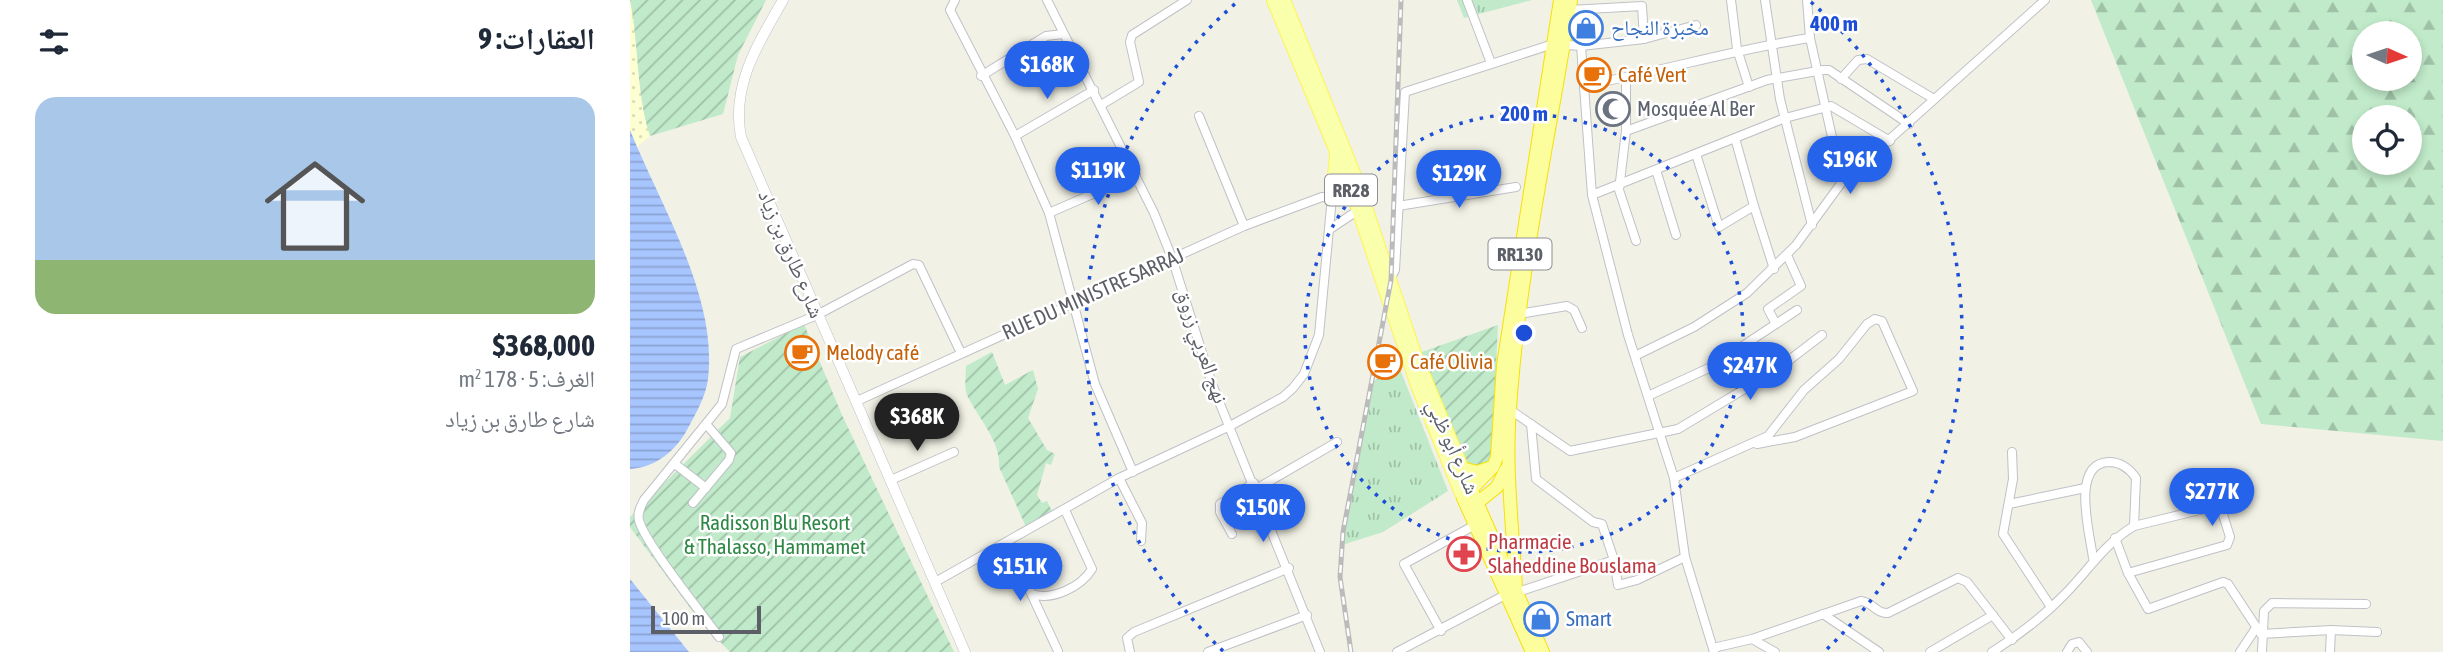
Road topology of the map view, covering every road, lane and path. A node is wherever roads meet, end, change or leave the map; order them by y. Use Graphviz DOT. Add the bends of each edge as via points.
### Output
graph roads {
  1 [pos="783,0"];
  2 [pos="956,0"];
  3 [pos="1046,0"];
  4 [pos="1187,0"];
  5 [pos="1467,0"];
  6 [pos="1560,0"];
  7 [pos="1731,0"];
  8 [pos="1765,0"];
  9 [pos="1807,0"];
  10 [pos="2045,0"];
  11 [pos="1277,1"];
  12 [pos="1571,5"];
  13 [pos="1696,25"];
  14 [pos="1063,34"];
  15 [pos="1644,38"];
  16 [pos="1810,38"];
  17 [pos="1771,44"];
  18 [pos="1559,45"];
  19 [pos="1580,46"];
  20 [pos="1737,49"];
  21 [pos="1491,63"];
  22 [pos="1816,71"];
  23 [pos="981,76"];
  24 [pos="1626,78"];
  25 [pos="1777,78"];
  26 [pos="1841,79"];
  27 [pos="1585,85"];
  28 [pos="1749,87"];
  29 [pos="1094,90"];
  30 [pos="1934,99"];
  31 [pos="1101,105"];
  32 [pos="1824,108"];
  33 [pos="1199,116"];
  34 [pos="1785,118"];
  35 [pos="1909,124"];
  36 [pos="1626,131"];
  37 [pos="1015,136"];
  38 [pos="1735,138"];
  39 [pos="1890,141"];
  40 [pos="1336,151"];
  41 [pos="1696,154"];
  42 [pos="1656,170"];
  43 [pos="1136,175"];
  44 [pos="1842,183"];
  45 [pos="1619,184"];
  46 [pos="1516,187"];
  47 [pos="1592,195"];
  48 [pos="1332,197"];
  49 [pos="1360,202"];
  50 [pos="1398,206"];
  51 [pos="1754,206"];
  52 [pos="1049,213"];
  53 [pos="1812,225"];
  54 [pos="1244,226"];
  55 [pos="1331,229"];
  56 [pos="1676,235"];
  57 [pos="1636,241"];
  58 [pos="1787,255"];
  59 [pos="1172,258"];
  60 [pos="1774,269"];
  61 [pos="1387,284"];
  62 [pos="1072,303"];
  63 [pos="1797,310"];
  64 [pos="1519,314"];
  65 [pos="817,315"];
  66 [pos="1776,324"];
  67 [pos="1582,328"];
  68 [pos="1822,335"];
  69 [pos="961,354"];
  70 [pos="1635,356"];
  71 [pos="1648,396"];
  72 [pos="857,401"];
  73 [pos="1509,410"];
  74 [pos="706,424"];
  75 [pos="1531,424"];
  76 [pos="1230,426"];
  77 [pos="1660,435"];
  78 [pos="1337,442"];
  79 [pos="1757,444"];
  80 [pos="954,452"];
  81 [pos="2012,452"];
  82 [pos="1508,458"];
  83 [pos="676,464"];
  84 [pos="1493,467"];
  85 [pos="1462,468"];
  86 [pos="1133,472"];
  87 [pos="1119,478"];
  88 [pos="1674,478"];
  89 [pos="891,480"];
  90 [pos="1255,486"];
  91 [pos="706,488"];
  92 [pos="2085,488"];
  93 [pos="1470,500"];
  94 [pos="693,503"];
  95 [pos="2010,504"];
  96 [pos="1065,510"];
  97 [pos="1475,525"];
  98 [pos="2134,526"];
  99 [pos="1231,534"];
  100 [pos="2115,538"];
  101 [pos="1141,541"];
  102 [pos="1007,542"];
  103 [pos="1685,557"];
  104 [pos="2093,558"];
  105 [pos="1614,560"];
  106 [pos="1289,568"];
  107 [pos="2128,573"];
  108 [pos="937,581"];
  109 [pos="1514,591"];
  110 [pos="1032,594"];
  111 [pos="2366,604"];
  112 [pos="2051,607"];
  113 [pos="1823,614"];
  114 [pos="1307,615"];
  115 [pos="1993,615"];
  116 [pos="2331,630"];
  117 [pos="1441,631"];
  118 [pos="2259,631"];
  119 [pos="2377,632"];
  120 [pos="719,637"];
  121 [pos="1752,639"];
  122 [pos="2011,640"];
  123 [pos="1734,648"];
  124 [pos="1714,650"];
  125 [pos="1058,651"];
  126 [pos="965,652"];
  127 [pos="1130,652"];
  128 [pos="1209,652"];
  129 [pos="1320,652"];
  130 [pos="1397,652"];
  131 [pos="1532,652"];
  132 [pos="1543,652"];
  133 [pos="1775,652"];
  134 [pos="1879,652"];
  135 [pos="1930,652"];
  136 [pos="1992,652"];
  137 [pos="2067,652"];
  138 [pos="2087,652"];
  139 [pos="2240,652"];
  140 [pos="2262,652"];
  141 [pos="2330,652"];
  1 -- 65 [label="street, شارع طارق بن زياد" via="748,66 738,99 738,121 747,153"];
  2 -- 23 [label="street" via="950,10"];
  3 -- 14 [label="street, نهج العربي زروق"];
  4 -- 31 [label="street" via="1132,35 1139,82"];
  5 -- 21 [label="street"];
  6 -- 18 [label="highway, RR130"];
  7 -- 20 [label="street"];
  8 -- 17 [label="street"];
  9 -- 16 [label="street"];
  10 -- 30 [label="street"];
  11 -- 40 [label="main road, شارع أبو ظبي / RR28"];
  11 -- 49 [label="main road, شارع أبو ظبي / RR28"];
  12 -- 15 [label="street" via="1642,6"];
  12 -- 18 [label="highway, RR130"];
  13 -- 15 [label="street"];
  14 -- 23 [label="street" via="1046,36"];
  14 -- 29 [label="street, نهج العربي زروق"];
  15 -- 19 [label="street"];
  16 -- 17 [label="street"];
  16 -- 22 [label="street"];
  17 -- 20 [label="street"];
  17 -- 25 [label="street"];
  18 -- 19 [label="street"];
  18 -- 21 [label="street"];
  18 -- 64 [label="highway, RR130"];
  18 -- 84 [label="highway, RR130" via="1503,365"];
  19 -- 27 [label="street"];
  20 -- 24 [label="street"];
  20 -- 28 [label="street"];
  21 -- 50 [label="street" via="1403,95"];
  22 -- 25 [label="street"];
  22 -- 26 [label="street" via="1829,70"];
  22 -- 32 [label="street"];
  23 -- 37 [label="street"];
  24 -- 27 [label="street"];
  24 -- 36 [label="street"];
  25 -- 28 [label="street"];
  25 -- 34 [label="street"];
  26 -- 30 [label="street" via="1858,60 1867,59"];
  26 -- 35 [label="street"];
  27 -- 47 [label="street"];
  28 -- 36 [label="street"];
  29 -- 31 [label="street, نهج العربي زروق"];
  29 -- 37 [label="street"];
  30 -- 35 [label="street"];
  31 -- 43 [label="street, نهج العربي زروق"];
  32 -- 34 [label="street"];
  32 -- 39 [label="street" via="1837,108"];
  32 -- 44 [label="street"];
  33 -- 54 [label="street"];
  34 -- 38 [label="street"];
  34 -- 53 [label="street"];
  35 -- 39 [label="street"];
  36 -- 45 [label="street"];
  37 -- 52 [label="street"];
  38 -- 41 [label="street"];
  38 -- 51 [label="street"];
  39 -- 44 [label="street"];
  40 -- 48 [label="main road"];
  40 -- 49 [label="main road, شارع أبو ظبي / RR28"];
  41 -- 42 [label="street"];
  41 -- 51 [label="street" via="1717,226"];
  42 -- 45 [label="street"];
  42 -- 56 [label="street"];
  43 -- 52 [label="street"];
  43 -- 59 [label="street, نهج العربي زروق"];
  44 -- 53 [label="street"];
  45 -- 47 [label="street"];
  45 -- 57 [label="street"];
  46 -- 50 [label="street"];
  47 -- 70 [label="street"];
  48 -- 49 [label="street, RUE DU MINISTRE SARRAJ"];
  48 -- 54 [label="street, RUE DU MINISTRE SARRAJ"];
  48 -- 55 [label="street"];
  49 -- 55 [label="street"];
  49 -- 61 [label="main road, شارع أبو ظبي / RR28"];
  50 -- 61 [label="street" via="1395,270"];
  51 -- 60 [label="street"];
  52 -- 62 [label="street"];
  53 -- 58 [label="street"];
  54 -- 59 [label="street, RUE DU MINISTRE SARRAJ"];
  55 -- 76 [label="street" via="1319,335 1304,374 1283,397"];
  58 -- 60 [label="street"];
  58 -- 66 [label="street" via="1802,285 1768,309"];
  59 -- 62 [label="street, RUE DU MINISTRE SARRAJ"];
  59 -- 76 [label="street, نهج العربي زروق" via="1202,358"];
  60 -- 70 [label="street" via="1694,327"];
  61 -- 85 [label="main road, شارع أبو ظبي / RR28"];
  61 -- 93 [label="main road, شارع أبو ظبي / RR28" via="1425,406"];
  62 -- 69 [label="street, RUE DU MINISTRE SARRAJ"];
  62 -- 86 [label="street" via="1104,410"];
  63 -- 66 [label="street"];
  64 -- 67 [label="street" via="1567,306 1574,310"];
  64 -- 73 [label="highway, RR130"];
  65 -- 69 [label="street" via="888,275 917,265"];
  65 -- 72 [label="street, شارع طارق بن زياد"];
  65 -- 74 [label="street" via="736,349 722,404"];
  66 -- 71 [label="street" via="1712,367"];
  68 -- 77 [label="street" via="1759,381"];
  69 -- 72 [label="street, RUE DU MINISTRE SARRAJ"];
  70 -- 71 [label="street"];
  71 -- 77 [label="street"];
  72 -- 89 [label="street, شارع طارق بن زياد"];
  73 -- 75 [label="street"];
  73 -- 82 [label="highway, RR130"];
  74 -- 83 [label="street"];
  74 -- 91 [label="street" via="731,453"];
  75 -- 77 [label="street" via="1570,451"];
  75 -- 105 [label="street" via="1536,479 1602,524"];
  76 -- 86 [label="street"];
  76 -- 90 [label="street, نهج العربي زروق"];
  77 -- 88 [label="street"];
  78 -- 90 [label="street"];
  79 -- 79 [label="street" via="1871,321 1882,321 1913,391 1795,437"];
  79 -- 88 [label="street"];
  80 -- 89 [label="street"];
  81 -- 95 [label="street"];
  82 -- 93 [label="highway, RR130" via="1497,487"];
  82 -- 109 [label="highway"];
  83 -- 91 [label="street"];
  83 -- 120 [label="street" via="644,500 639,522"];
  84 -- 85 [label="highway" via="1477,472"];
  84 -- 93 [label="highway"];
  85 -- 93 [label="main road, شارع أبو ظبي / RR28"];
  86 -- 87 [label="street"];
  87 -- 96 [label="street"];
  87 -- 101 [label="street" via="1142,523"];
  88 -- 103 [label="street"];
  89 -- 108 [label="street, شارع طارق بن زياد"];
  90 -- 99 [label="street" via="1220,504"];
  90 -- 106 [label="street, نهج العربي زروق"];
  91 -- 94 [label="street"];
  92 -- 95 [label="street"];
  92 -- 98 [label="street" via="2097,465 2125,466 2136,478"];
  92 -- 104 [label="street"];
  93 -- 97 [label="highway, شارع أبو ظبي / RR28"];
  93 -- 109 [label="highway, شارع أبو ظبي / RR28"];
  95 -- 112 [label="street" via="2003,528 2006,540"];
  96 -- 102 [label="street"];
  96 -- 110 [label="street" via="1090,561 1090,572 1053,596"];
  97 -- 109 [label="highway, شارع أبو ظبي / RR28"];
  97 -- 117 [label="street" via="1404,564"];
  98 -- 100 [label="street"];
  98 -- 107 [label="street" via="2218,504 2230,541"];
  100 -- 104 [label="street"];
  100 -- 107 [label="street"];
  102 -- 108 [label="street"];
  102 -- 110 [label="street"];
  103 -- 105 [label="street" via="1621,586"];
  103 -- 124 [label="street"];
  104 -- 112 [label="street"];
  105 -- 109 [label="street"];
  106 -- 114 [label="street, نهج العربي زروق"];
  106 -- 127 [label="street" via="1134,632 1126,638"];
  107 -- 118 [label="street" via="2150,610 2225,582"];
  108 -- 126 [label="street, شارع طارق بن زياد"];
  109 -- 117 [label="street"];
  109 -- 131 [label="highway, شارع أبو ظبي / RR28"];
  109 -- 132 [label="highway, شارع أبو ظبي / RR28"];
  110 -- 125 [label="street"];
  111 -- 118 [label="street" via="2272,603 2264,611"];
  112 -- 122 [label="street"];
  113 -- 115 [label="street" via="1861,601 1878,612 1888,612 1961,578"];
  113 -- 121 [label="street"];
  113 -- 134 [label="street"];
  114 -- 128 [label="street"];
  114 -- 129 [label="street, نهج العربي زروق"];
  115 -- 122 [label="street"];
  115 -- 135 [label="street"];
  116 -- 118 [label="street"];
  116 -- 119 [label="street"];
  116 -- 141 [label="street"];
  117 -- 130 [label="street"];
  118 -- 139 [label="street"];
  118 -- 140 [label="street"];
  121 -- 123 [label="street"];
  121 -- 133 [label="street"];
  122 -- 136 [label="street"];
  123 -- 124 [label="street"];
  137 -- 138 [label="street" via="2079,642"];
}
